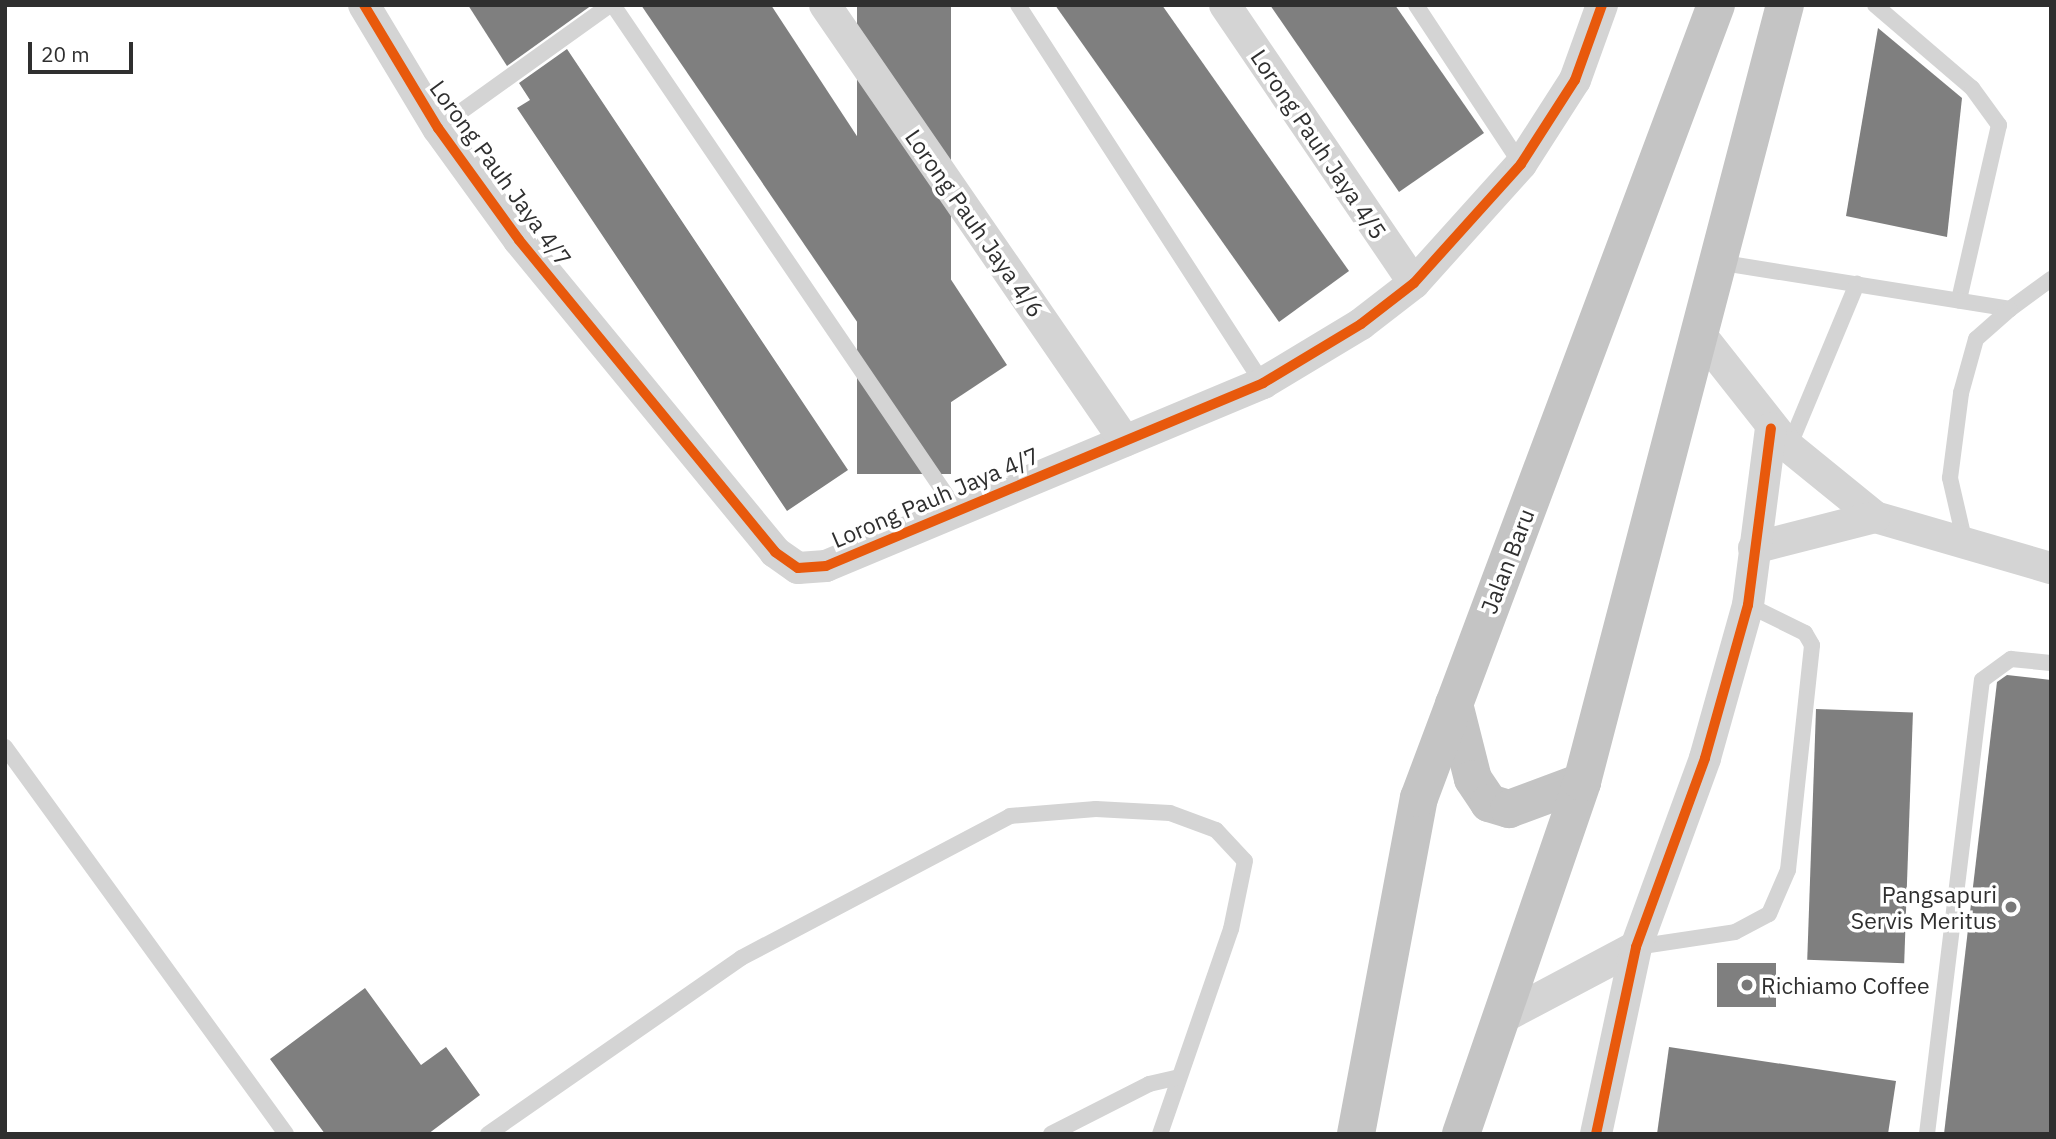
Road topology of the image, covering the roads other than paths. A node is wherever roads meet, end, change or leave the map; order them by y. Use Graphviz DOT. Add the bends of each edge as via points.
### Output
graph roads {
  1 [pos="364,5"];
  2 [pos="611,5"];
  3 [pos="825,5"];
  4 [pos="1018,5"];
  5 [pos="1225,5"];
  6 [pos="1416,5"];
  7 [pos="1602,5"];
  8 [pos="1716,5"];
  9 [pos="1785,5"];
  10 [pos="1875,5"];
  11 [pos="438,128"];
  12 [pos="1521,164"];
  13 [pos="1717,262"];
  14 [pos="2051,279"];
  15 [pos="1414,283"];
  16 [pos="1857,284"];
  17 [pos="1959,300"];
  18 [pos="2010,309"];
  19 [pos="1699,332"];
  20 [pos="1263,383"];
  21 [pos="1780,438"];
  22 [pos="1125,441"];
  23 [pos="957,511"];
  24 [pos="1875,517"];
  25 [pos="1965,543"];
  26 [pos="1754,548"];
  27 [pos="2051,568"];
  28 [pos="1748,605"];
  29 [pos="2051,663"];
  30 [pos="1454,704"];
  31 [pos="5,747"];
  32 [pos="1582,782"];
  33 [pos="1636,947"];
  34 [pos="1498,1020"];
  35 [pos="1176,1078"];
  36 [pos="286,1134"];
  37 [pos="488,1134"];
  38 [pos="1051,1134"];
  39 [pos="1160,1134"];
  40 [pos="1356,1134"];
  41 [pos="1461,1134"];
  42 [pos="1596,1134"];
  43 [pos="1927,1134"];
  1 -- 11 [label="street, Lorong Pauh Jaya 4/7"];
  2 -- 11 [label="lane"];
  2 -- 23 [label="lane"];
  3 -- 22 [label="street, Lorong Pauh Jaya 4/6"];
  4 -- 20 [label="lane"];
  5 -- 15 [label="street, Lorong Pauh Jaya 4/5"];
  6 -- 12 [label="lane"];
  7 -- 12 [label="street, Lorong Pauh Jaya 4/7" via="1575,80"];
  8 -- 30 [label="highway, Jalan Baru"];
  9 -- 13 [label="highway"];
  10 -- 17 [label="lane" via="1972,88 1999,125"];
  11 -- 23 [label="street, Lorong Pauh Jaya 4/7" via="519,240 775,552 798,568 826,566"];
  12 -- 15 [label="street, Lorong Pauh Jaya 4/7"];
  13 -- 16 [label="lane"];
  13 -- 19 [label="highway"];
  14 -- 18 [label="lane"];
  15 -- 20 [label="street, Lorong Pauh Jaya 4/7" via="1361,324"];
  16 -- 17 [label="lane"];
  16 -- 21 [label="lane"];
  17 -- 18 [label="lane"];
  18 -- 25 [label="lane" via="1976,339 1961,393 1950,478"];
  19 -- 21 [label="street"];
  19 -- 32 [label="highway"];
  20 -- 22 [label="street, Lorong Pauh Jaya 4/7"];
  21 -- 24 [label="street"];
  21 -- 26 [label="street"];
  22 -- 23 [label="street, Lorong Pauh Jaya 4/7"];
  24 -- 25 [label="street"];
  24 -- 26 [label="street"];
  25 -- 27 [label="street"];
  26 -- 28 [label="street"];
  28 -- 33 [label="street" via="1705,758"];
  28 -- 33 [label="lane" via="1805,633 1812,645 1788,870 1769,914 1735,932"];
  29 -- 43 [label="lane" via="2011,659 1982,680"];
  30 -- 32 [label="highway" via="1473,779 1489,803 1509,809"];
  30 -- 40 [label="highway, Jalan Baru" via="1419,797"];
  31 -- 36 [label="lane"];
  32 -- 34 [label="highway"];
  33 -- 34 [label="street"];
  33 -- 42 [label="street"];
  34 -- 41 [label="highway"];
  35 -- 37 [label="lane" via="1231,929 1245,861 1216,830 1170,813 1096,808 1010,816 741,957"];
  35 -- 38 [label="lane" via="1149,1084"];
  35 -- 39 [label="lane"];
}
